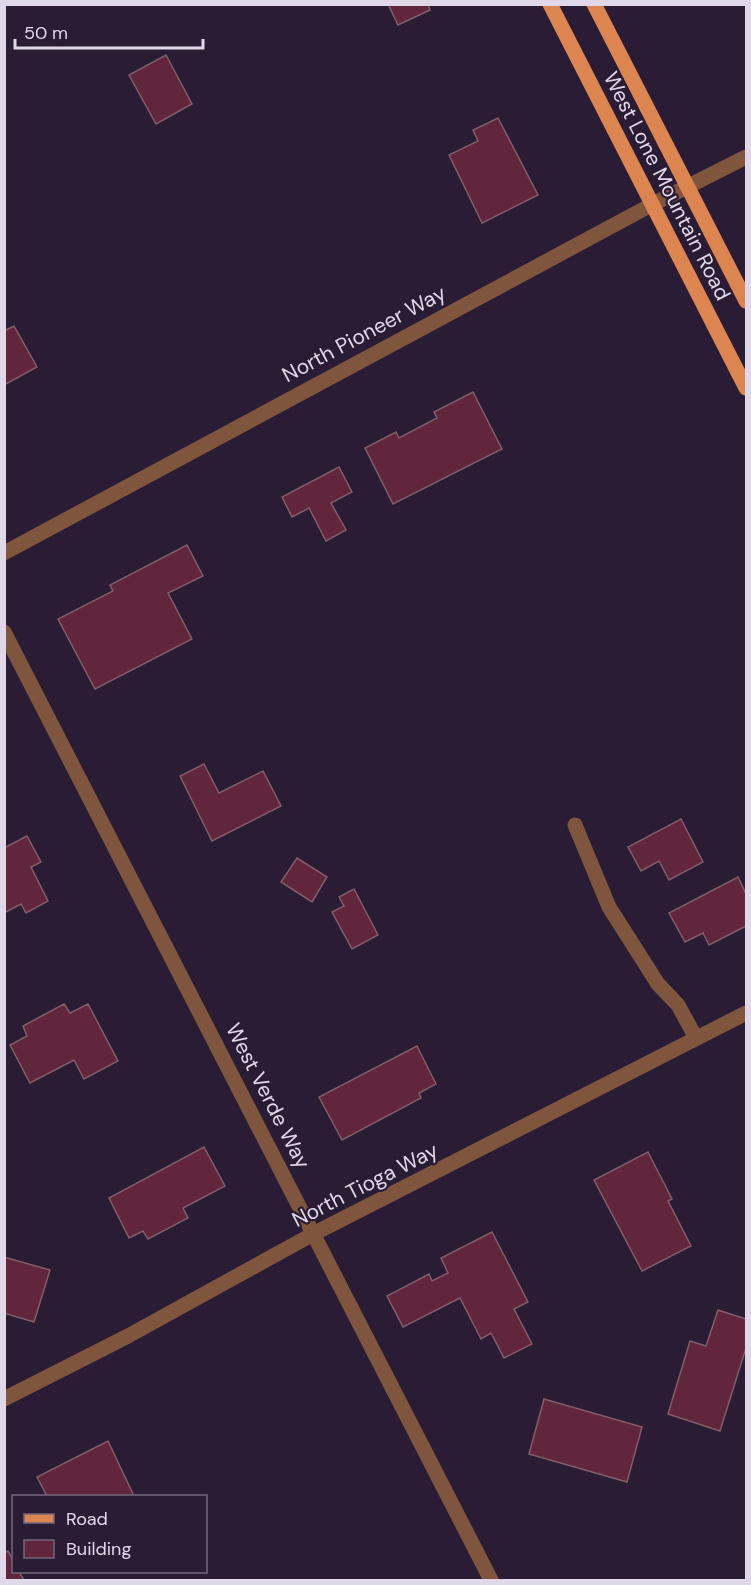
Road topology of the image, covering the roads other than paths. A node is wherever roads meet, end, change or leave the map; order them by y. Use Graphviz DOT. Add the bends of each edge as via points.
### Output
graph roads {
  1 [pos="550,4"];
  2 [pos="594,4"];
  3 [pos="747,157"];
  4 [pos="687,186"];
  5 [pos="653,204"];
  6 [pos="747,301"];
  7 [pos="747,388"];
  8 [pos="4,553"];
  9 [pos="4,632"];
  10 [pos="575,825"];
  11 [pos="747,1013"];
  12 [pos="696,1038"];
  13 [pos="315,1233"];
  14 [pos="4,1399"];
  15 [pos="491,1581"];
  1 -- 5 [label="main road, West Lone Mountain Road"];
  2 -- 4 [label="main road, West Lone Mountain Road"];
  3 -- 4 [label="street, North Pioneer Way"];
  4 -- 5 [label="street, North Pioneer Way"];
  4 -- 6 [label="main road, West Lone Mountain Road"];
  5 -- 7 [label="main road, West Lone Mountain Road"];
  5 -- 8 [label="street, North Pioneer Way"];
  9 -- 13 [label="street, West Verde Way"];
  10 -- 12 [label="street" via="609,907 658,984 678,1005"];
  11 -- 12 [label="street, North Tioga Way"];
  12 -- 13 [label="street, North Tioga Way"];
  13 -- 14 [label="street, North Tioga Way"];
  13 -- 15 [label="street, West Verde Way"];
}
